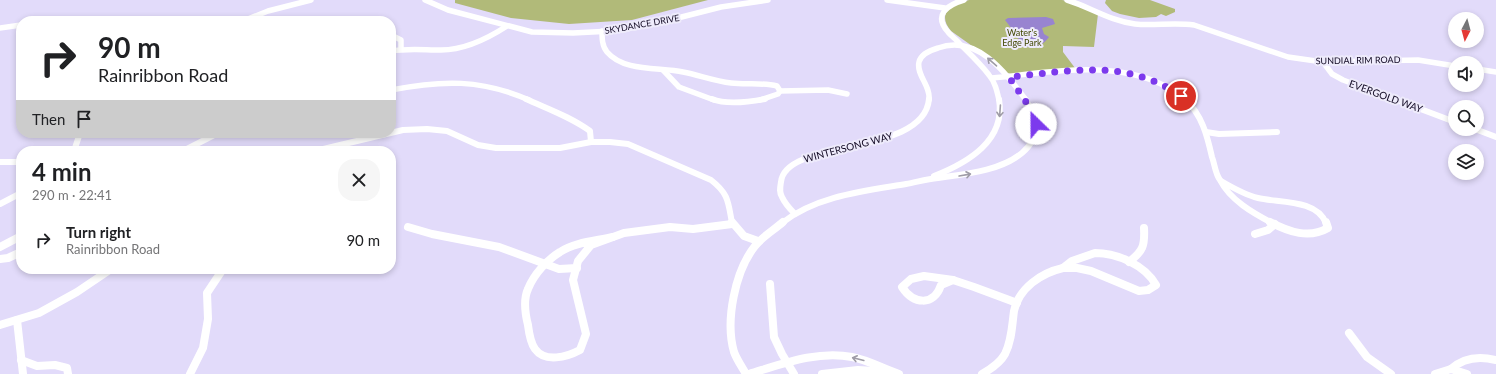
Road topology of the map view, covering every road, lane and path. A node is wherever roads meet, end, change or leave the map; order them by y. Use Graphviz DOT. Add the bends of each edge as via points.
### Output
graph roads {
  1 [pos="311,0"];
  2 [pos="424,0"];
  3 [pos="768,0"];
  4 [pos="887,0"];
  5 [pos="964,0"];
  6 [pos="1067,0"];
  7 [pos="945,8"];
  8 [pos="253,16"];
  9 [pos="16,26"];
  10 [pos="507,26"];
  11 [pos="0,28"];
  12 [pos="602,31"];
  13 [pos="396,38"];
  14 [pos="961,44"];
  15 [pos="401,49"];
  16 [pos="396,50"];
  17 [pos="1323,62"];
  18 [pos="1448,65"];
  19 [pos="663,70"];
  20 [pos="1484,70"];
  21 [pos="1496,72"];
  22 [pos="1009,77"];
  23 [pos="992,78"];
  24 [pos="396,89"];
  25 [pos="780,90"];
  26 [pos="847,94"];
  27 [pos="1448,119"];
  28 [pos="396,132"];
  29 [pos="1206,132"];
  30 [pos="1277,132"];
  31 [pos="1484,133"];
  32 [pos="1496,137"];
  33 [pos="208,138"];
  34 [pos="370,138"];
  35 [pos="591,142"];
  36 [pos="193,146"];
  37 [pos="337,146"];
  38 [pos="0,162"];
  39 [pos="16,162"];
  40 [pos="927,179"];
  41 [pos="1221,181"];
  42 [pos="16,195"];
  43 [pos="0,204"];
  44 [pos="795,214"];
  45 [pos="732,224"];
  46 [pos="1275,224"];
  47 [pos="408,227"];
  48 [pos="1144,228"];
  49 [pos="1255,234"];
  50 [pos="613,237"];
  51 [pos="16,239"];
  52 [pos="758,241"];
  53 [pos="0,247"];
  54 [pos="16,254"];
  55 [pos="0,258"];
  56 [pos="1129,262"];
  57 [pos="546,263"];
  58 [pos="576,268"];
  59 [pos="1063,268"];
  60 [pos="103,274"];
  61 [pos="220,274"];
  62 [pos="953,280"];
  63 [pos="770,284"];
  64 [pos="1016,303"];
  65 [pos="17,320"];
  66 [pos="0,325"];
  67 [pos="1349,333"];
  68 [pos="21,360"];
  69 [pos="1496,360"];
  70 [pos="788,363"];
  71 [pos="1451,369"];
  72 [pos="896,373"];
  73 [pos="23,374"];
  74 [pos="68,374"];
  75 [pos="190,374"];
  76 [pos="747,374"];
  77 [pos="794,374"];
  78 [pos="822,374"];
  79 [pos="982,374"];
  80 [pos="1391,374"];
  81 [pos="1435,374"];
  82 [pos="1467,374"];
  1 -- 8 [label="street"];
  2 -- 10 [label="street, SKYDANCE DRIVE" via="448,10"];
  3 -- 12 [label="street, SKYDANCE DRIVE" via="721,7 654,24"];
  4 -- 7 [label="street"];
  5 -- 7 [label="street"];
  6 -- 17 [label="street, SUNDIAL RIM ROAD" via="1086,6 1104,16 1135,24 1194,25 1273,53"];
  7 -- 14 [label="street" via="941,16 942,24"];
  9 -- 11 [label="street"];
  10 -- 12 [label="street, SKYDANCE DRIVE" via="532,32"];
  10 -- 15 [label="street" via="492,36 457,48"];
  12 -- 19 [label="street" via="602,43 608,53 619,61"];
  13 -- 15 [label="street" via="401,40"];
  22 -- 14 [label="street, one-way" via="987,58 969,46"];
  14 -- 23 [label="street"];
  14 -- 44 [label="street, WINTERSONG WAY" via="932,50 920,60 918,66 929,91 930,100 921,119 911,127 880,141 801,159 792,164 780,180 780,193"];
  15 -- 16 [label="street"];
  17 -- 18 [label="street, SUNDIAL RIM ROAD" via="1402,59"];
  17 -- 27 [label="street, EVERGOLD WAY" via="1332,74 1343,80"];
  19 -- 25 [label="street" via="736,84 768,84 777,86"];
  19 -- 25 [label="street" via="679,87 717,101 750,102 778,94"];
  20 -- 21 [label="street"];
  22 -- 23 [label="street"];
  22 -- 29 [label="street" via="1095,69 1130,73 1157,82 1188,101 1201,118"];
  40 -- 22 [label="street, one-way" via="998,167 1021,154 1031,143 1036,128 1033,112"];
  23 -- 40 [label="street, one-way" via="1001,110 998,125 992,136 971,158"];
  24 -- 35 [label="street" via="430,85 488,86 568,117 590,131"];
  25 -- 26 [label="street" via="828,90"];
  28 -- 35 [label="street" via="427,129 447,131 478,145 496,148 560,148"];
  29 -- 30 [label="street"];
  29 -- 41 [label="street" via="1216,175"];
  31 -- 32 [label="street"];
  33 -- 36 [label="street"];
  34 -- 37 [label="street"];
  35 -- 45 [label="street" via="628,144 711,180 722,189 727,198"];
  38 -- 39 [label="street"];
  40 -- 44 [label="street" via="849,194"];
  41 -- 46 [label="street" via="1242,204"];
  41 -- 46 [label="street" via="1257,198 1304,205 1317,212 1326,221 1328,228 1323,233 1314,235 1298,233"];
  42 -- 43 [label="street"];
  44 -- 52 [label="street"];
  45 -- 50 [label="street" via="693,229 670,227 624,233"];
  45 -- 52 [label="street" via="744,236"];
  46 -- 49 [label="street" via="1268,230"];
  47 -- 57 [label="street" via="499,247"];
  48 -- 56 [label="street" via="1145,245 1141,253"];
  50 -- 57 [label="street" via="567,249"];
  50 -- 58 [label="street" via="592,245 578,261"];
  51 -- 53 [label="street"];
  52 -- 76 [label="street" via="740,270 733,297 731,324 736,357"];
  54 -- 55 [label="street"];
  56 -- 59 [label="street" via="1114,255 1096,253 1067,263"];
  56 -- 59 [label="street" via="1153,279 1156,285 1150,290 1140,291 1101,274"];
  57 -- 58 [label="street" via="559,270"];
  57 -- 58 [label="street" via="534,278 526,295 526,311 529,333 536,349 548,358 571,355 580,350 586,334 574,287"];
  59 -- 64 [label="street" via="1040,276 1026,288"];
  60 -- 65 [label="street" via="39,313"];
  61 -- 75 [label="street" via="207,293 208,319 203,348"];
  62 -- 62 [label="street" via="932,276 915,277 906,280 902,287 911,298 930,300 937,295 941,285"];
  62 -- 64 [label="street"];
  63 -- 70 [label="street" via="773,333"];
  64 -- 79 [label="street" via="1011,337 1004,355"];
  65 -- 66 [label="street"];
  65 -- 68 [label="street"];
  67 -- 80 [label="street" via="1366,358"];
  68 -- 73 [label="street"];
  68 -- 74 [label="street" via="37,366 67,368"];
  69 -- 71 [label="street" via="1468,359 1457,363"];
  72 -- 70 [label="street, one-way" via="850,357 828,356"];
  70 -- 76 [label="street"];
  70 -- 77 [label="street"];
  71 -- 81 [label="street"];
  71 -- 82 [label="street"];
  72 -- 78 [label="street" via="858,370"];
}
